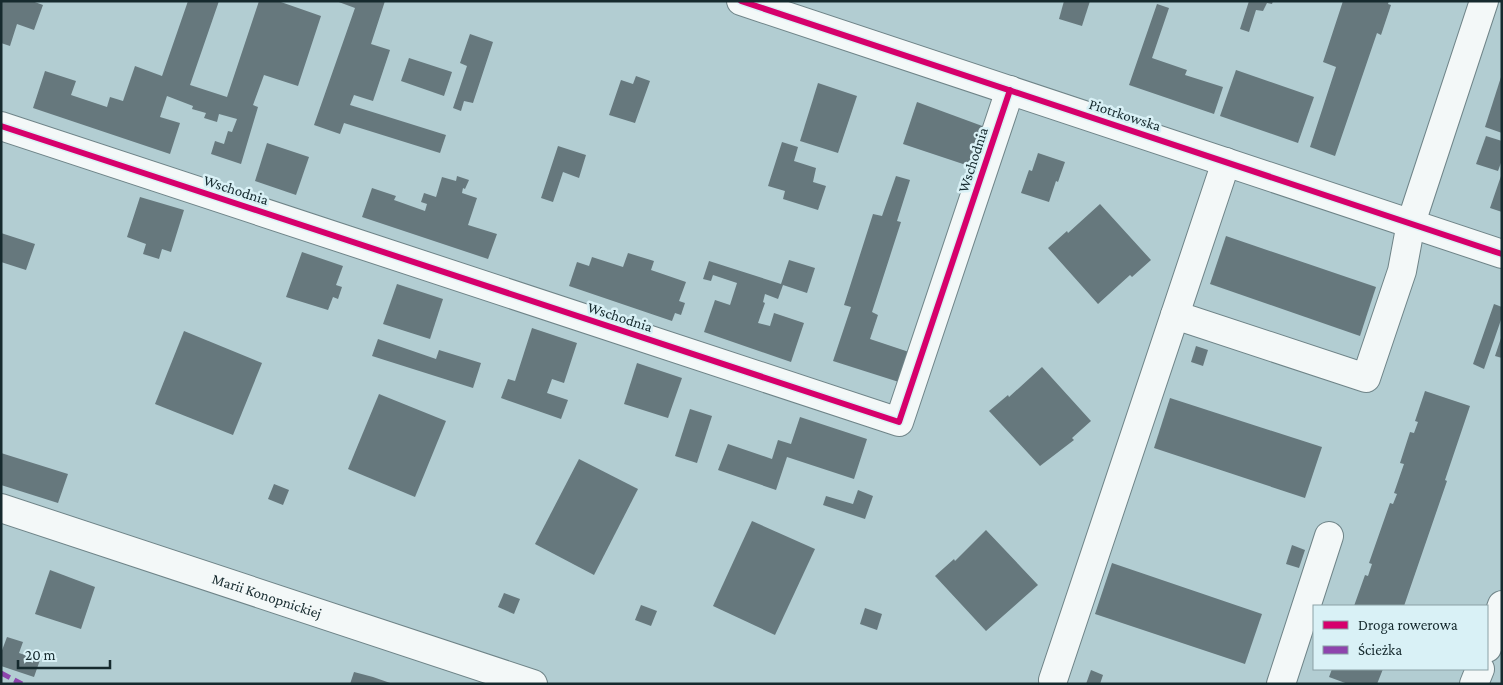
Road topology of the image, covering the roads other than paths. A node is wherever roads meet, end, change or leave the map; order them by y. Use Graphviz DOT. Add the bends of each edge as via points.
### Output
graph roads {
  1 [pos="741,1"];
  2 [pos="1484,1"];
  3 [pos="1010,90"];
  4 [pos="1,126"];
  5 [pos="1226,162"];
  6 [pos="1411,223"];
  7 [pos="1502,254"];
  8 [pos="1175,314"];
  9 [pos="1,508"];
  10 [pos="1329,536"];
  11 [pos="1502,605"];
  12 [pos="1488,645"];
  13 [pos="1480,670"];
  14 [pos="1053,680"];
  15 [pos="532,684"];
  16 [pos="1281,684"];
  17 [pos="1474,684"];
  1 -- 3 [label="street, Piotrkowska"];
  2 -- 6 [label="street"];
  3 -- 4 [label="street, Wschodnia" via="899,422"];
  3 -- 5 [label="street, Piotrkowska"];
  5 -- 6 [label="street, Piotrkowska"];
  5 -- 8 [label="street"];
  6 -- 7 [label="street, Piotrkowska"];
  6 -- 8 [label="street" via="1402,272 1366,378"];
  8 -- 14 [label="street"];
  9 -- 15 [label="street, Marii Konopnickiej"];
  10 -- 16 [label="street"];
  11 -- 12 [label="street"];
  13 -- 17 [label="street"];
}
